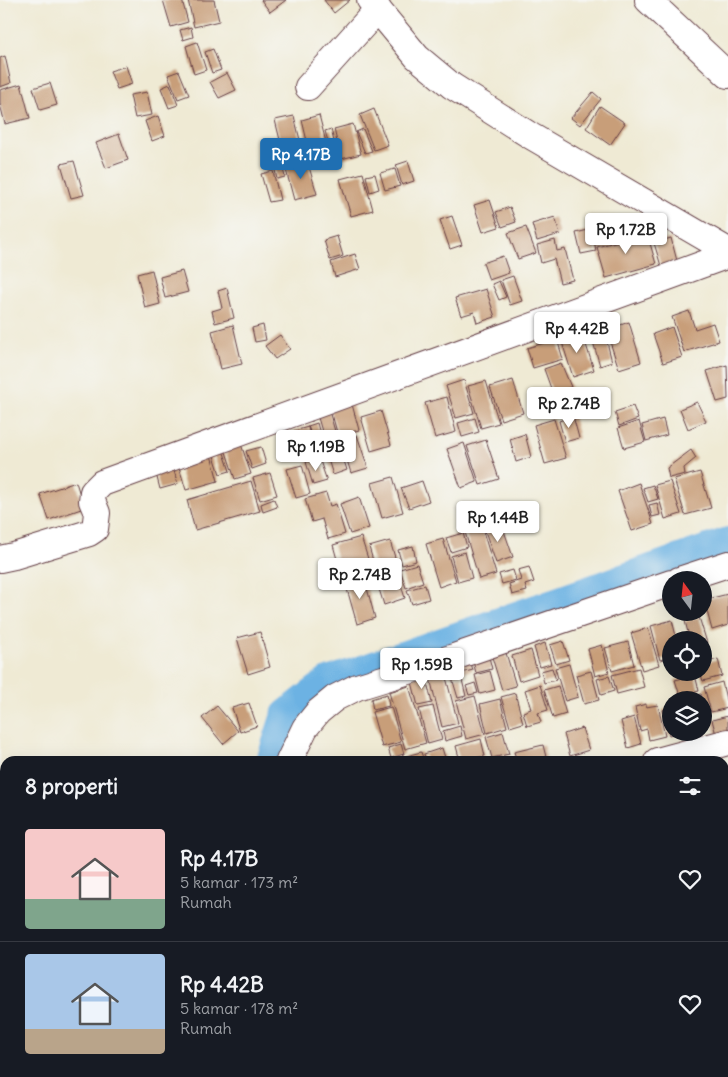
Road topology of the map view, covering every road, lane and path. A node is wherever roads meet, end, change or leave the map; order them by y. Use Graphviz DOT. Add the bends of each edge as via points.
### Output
graph roads {
  1 [pos="648,0"];
  2 [pos="374,4"];
  3 [pos="728,74"];
  4 [pos="308,87"];
  5 [pos="728,251"];
  6 [pos="728,255"];
  7 [pos="0,559"];
  8 [pos="728,564"];
  9 [pos="707,571"];
  10 [pos="662,585"];
  11 [pos="728,742"];
  12 [pos="291,756"];
  13 [pos="676,756"];
  1 -- 3 [label="street"];
  2 -- 4 [label="street"];
  2 -- 5 [label="street" via="417,57 452,86"];
  6 -- 7 [label="street" via="102,483 93,492 97,513 95,529"];
  8 -- 9 [label="street"];
  10 -- 12 [label="street" via="357,687 335,698 318,712 305,728"];
  11 -- 13 [label="street"];
}
